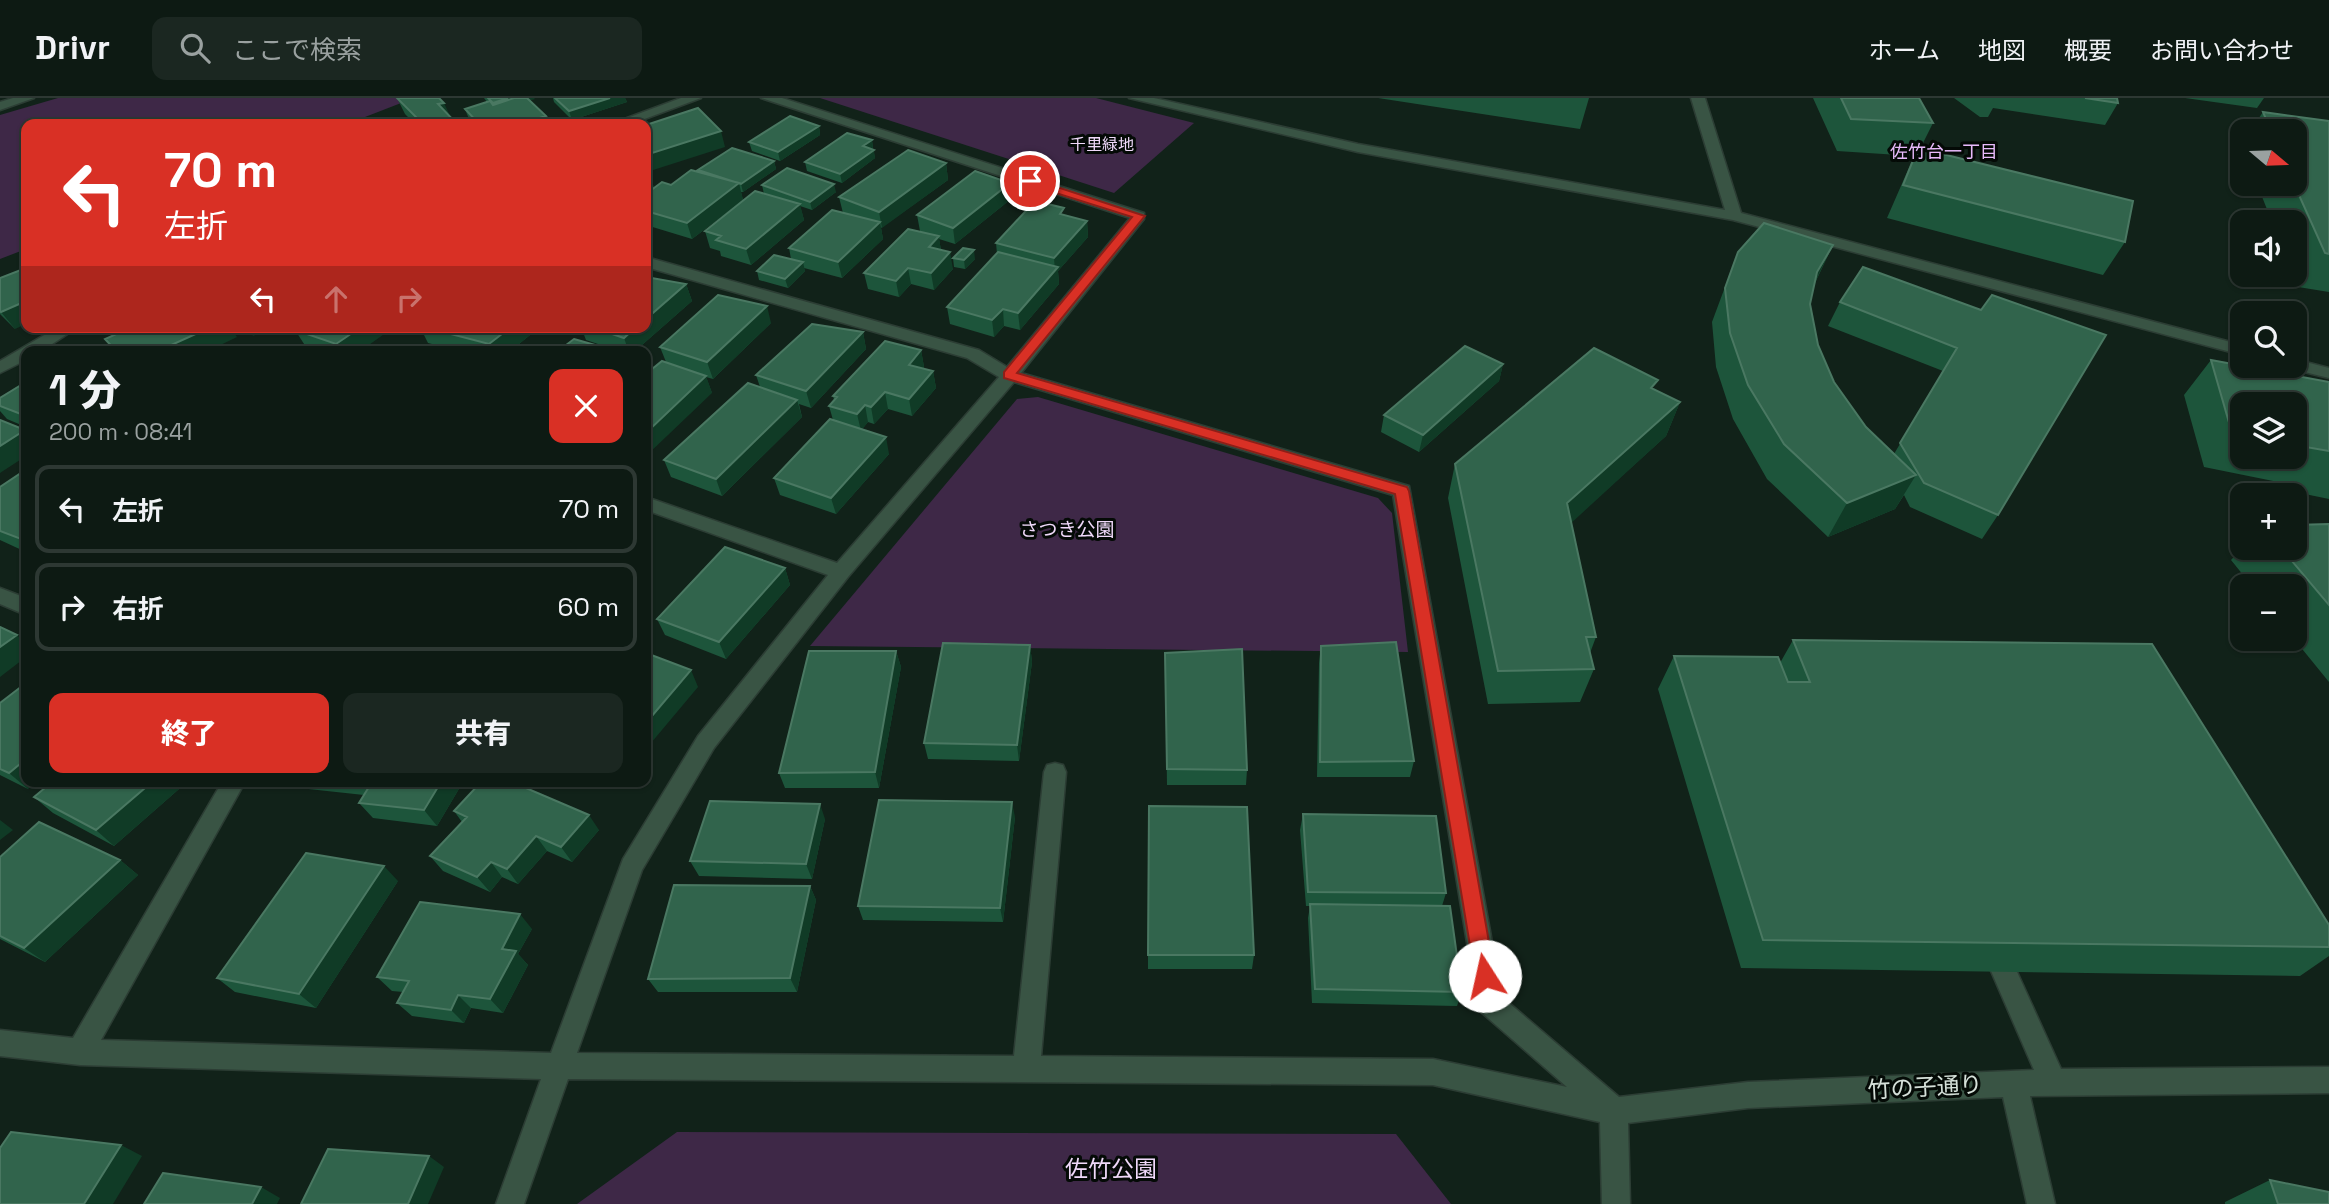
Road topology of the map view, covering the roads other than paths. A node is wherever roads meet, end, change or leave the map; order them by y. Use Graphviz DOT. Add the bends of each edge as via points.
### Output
graph roads {
  1 [pos="27,98"];
  2 [pos="694,98"];
  3 [pos="768,98"];
  4 [pos="1136,98"];
  5 [pos="1698,98"];
  6 [pos="0,106"];
  7 [pos="633,119"];
  8 [pos="1734,216"];
  9 [pos="651,263"];
  10 [pos="60,333"];
  11 [pos="37,346"];
  12 [pos="2230,347"];
  13 [pos="21,356"];
  14 [pos="2307,367"];
  15 [pos="0,368"];
  16 [pos="2329,373"];
  17 [pos="1009,375"];
  18 [pos="651,505"];
  19 [pos="841,572"];
  20 [pos="0,595"];
  21 [pos="21,605"];
  22 [pos="1055,772"];
  23 [pos="231,787"];
  24 [pos="2004,971"];
  25 [pos="0,1043"];
  26 [pos="80,1052"];
  27 [pos="559,1066"];
  28 [pos="1026,1069"];
  29 [pos="2329,1080"];
  30 [pos="2053,1082"];
  31 [pos="2013,1083"];
  32 [pos="1615,1111"];
  33 [pos="510,1204"];
  34 [pos="1616,1204"];
  35 [pos="2040,1204"];
  1 -- 6 [label="street"];
  2 -- 7 [label="street"];
  3 -- 17 [label="street" via="1139,216"];
  4 -- 8 [label="street" via="1358,148"];
  5 -- 8 [label="street"];
  8 -- 12 [label="street"];
  9 -- 17 [label="street" via="973,354"];
  10 -- 11 [label="street"];
  13 -- 15 [label="street"];
  14 -- 16 [label="street"];
  17 -- 19 [label="street"];
  17 -- 32 [label="street" via="1402,491 1490,1003"];
  18 -- 19 [label="street"];
  19 -- 27 [label="street" via="706,742 631,866"];
  20 -- 21 [label="street"];
  22 -- 28 [label="street"];
  23 -- 26 [label="street"];
  24 -- 30 [label="street"];
  25 -- 26 [label="street, 竹の子通り"];
  26 -- 27 [label="street, 竹の子通り"];
  27 -- 28 [label="street, 竹の子通り"];
  27 -- 33 [label="street"];
  28 -- 32 [label="street, 竹の子通り" via="1433,1072"];
  29 -- 30 [label="street, 竹の子通り"];
  30 -- 31 [label="street, 竹の子通り"];
  31 -- 32 [label="street, 竹の子通り" via="1748,1095"];
  31 -- 35 [label="street"];
  32 -- 34 [label="street"];
}
